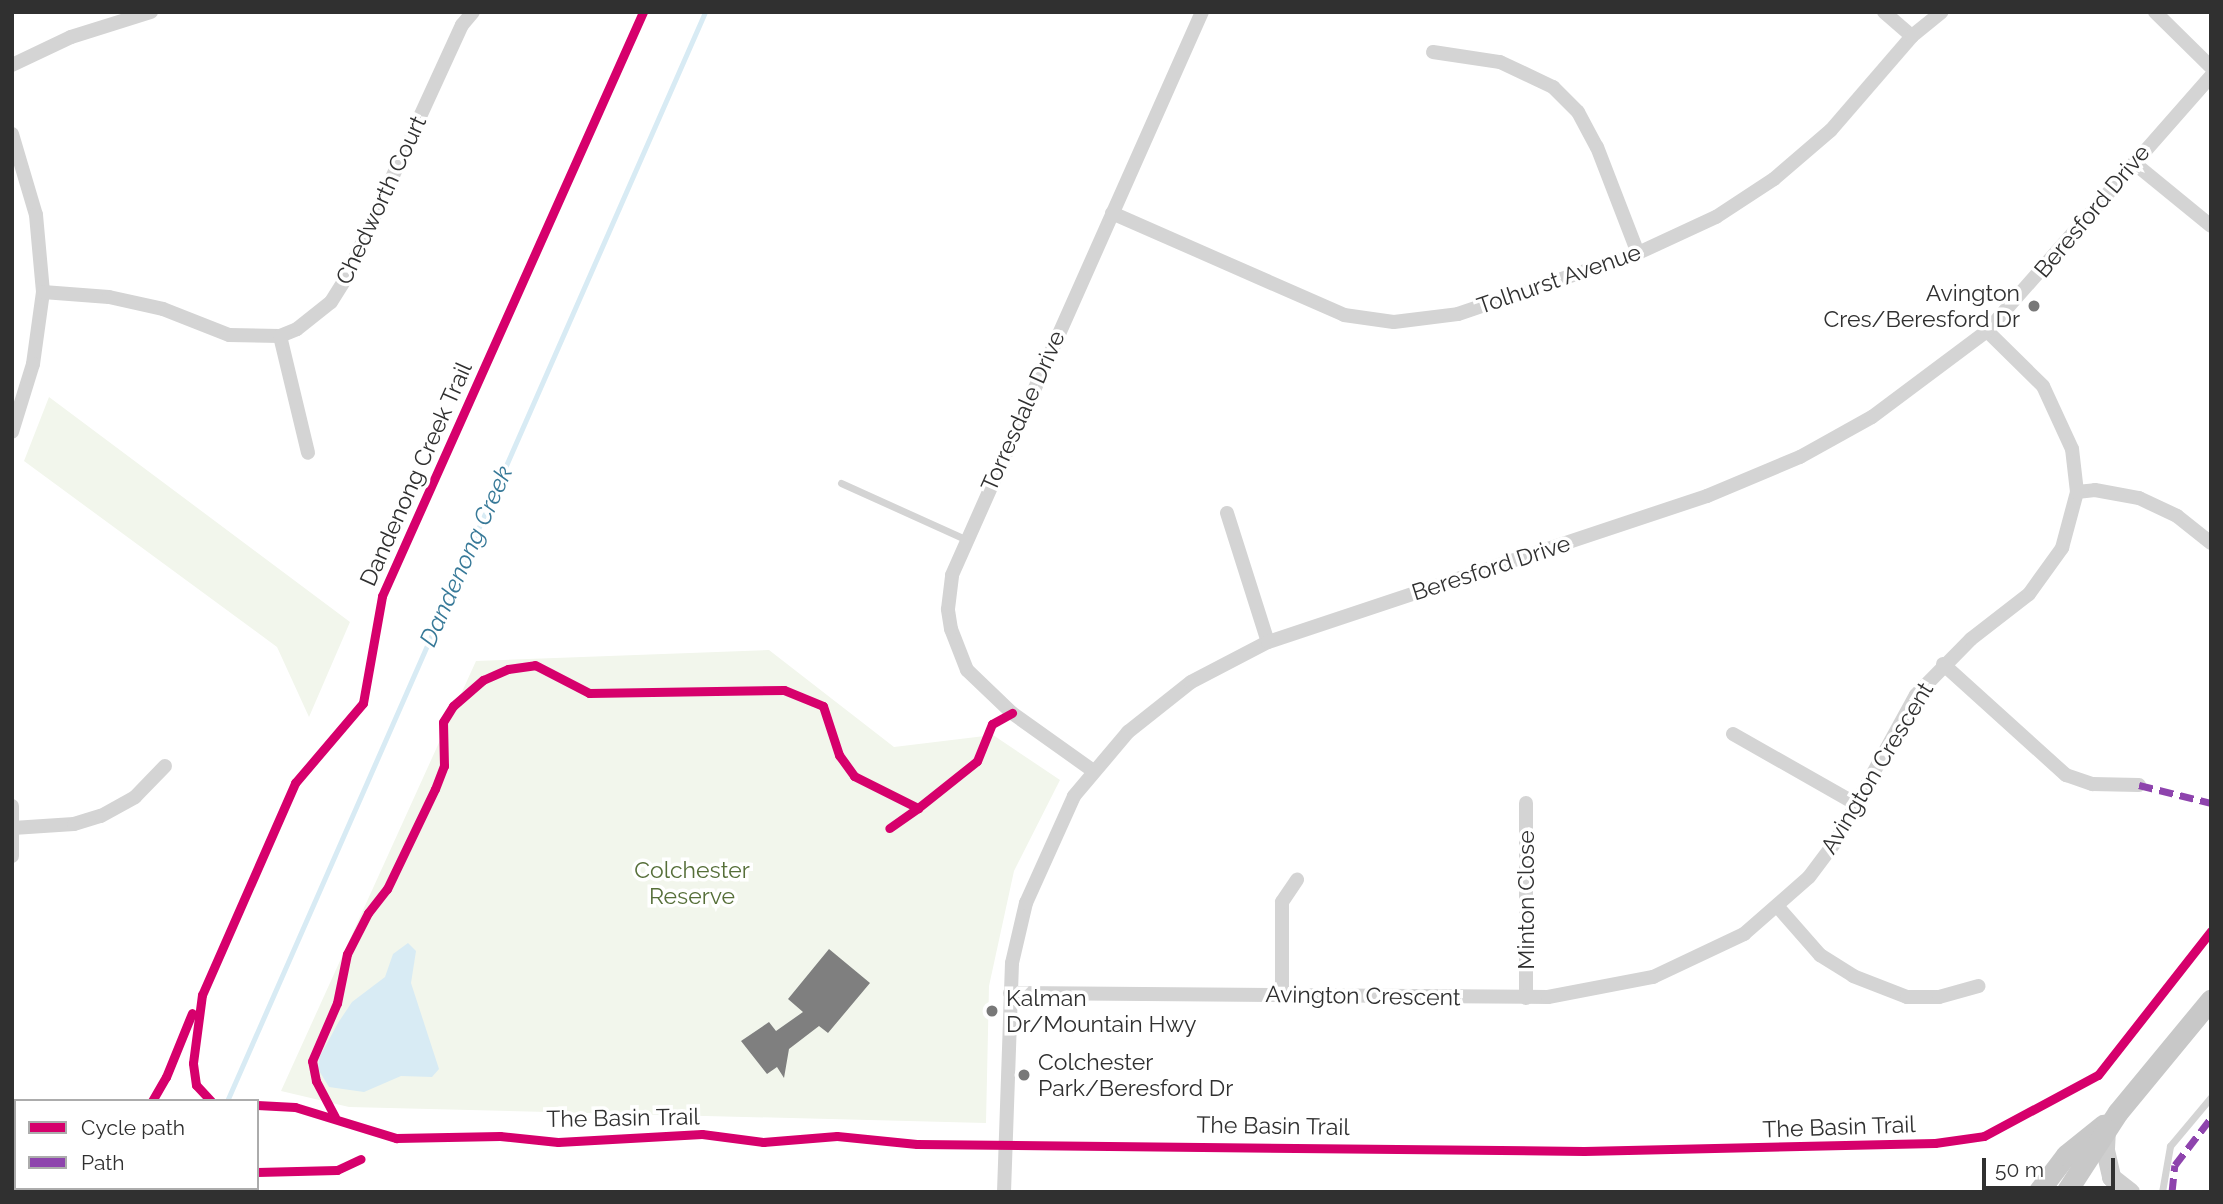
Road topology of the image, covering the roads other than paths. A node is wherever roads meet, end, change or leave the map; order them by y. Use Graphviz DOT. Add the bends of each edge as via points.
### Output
graph roads {
  1 [pos="151,12"];
  2 [pos="472,12"];
  3 [pos="1202,12"];
  4 [pos="1884,12"];
  5 [pos="1942,12"];
  6 [pos="2155,12"];
  7 [pos="1912,36"];
  8 [pos="1433,52"];
  9 [pos="12,65"];
  10 [pos="2211,67"];
  11 [pos="2211,76"];
  12 [pos="12,134"];
  13 [pos="2134,163"];
  14 [pos="1112,213"];
  15 [pos="2211,226"];
  16 [pos="1638,253"];
  17 [pos="43,292"];
  18 [pos="1987,331"];
  19 [pos="281,336"];
  20 [pos="12,432"];
  21 [pos="308,453"];
  22 [pos="841,483"];
  23 [pos="2077,492"];
  24 [pos="1227,513"];
  25 [pos="965,539"];
  26 [pos="2211,543"];
  27 [pos="1268,642"];
  28 [pos="1944,664"];
  29 [pos="1733,734"];
  30 [pos="165,766"];
  31 [pos="1092,770"];
  32 [pos="2139,785"];
  33 [pos="1526,803"];
  34 [pos="1858,805"];
  35 [pos="12,806"];
  36 [pos="13,828"];
  37 [pos="12,856"];
  38 [pos="1297,880"];
  39 [pos="1778,907"];
  40 [pos="1979,986"];
  41 [pos="1010,993"];
  42 [pos="1282,995"];
  43 [pos="1526,998"];
  44 [pos="2211,999"];
  45 [pos="2211,1097"];
  46 [pos="2112,1121"];
  47 [pos="1004,1192"];
  48 [pos="2038,1192"];
  49 [pos="2066,1192"];
  50 [pos="2130,1192"];
  51 [pos="2162,1192"];
  1 -- 9 [label="street" via="71,37"];
  2 -- 19 [label="street, Chedworth Court" via="347,276 323,310"];
  3 -- 14 [label="street, Torresdale Drive"];
  4 -- 7 [label="street"];
  5 -- 7 [label="street, Tolhurst Avenue"];
  6 -- 10 [label="street"];
  7 -- 16 [label="street, Tolhurst Avenue" via="1831,131 1774,179 1716,217"];
  8 -- 16 [label="street" via="1500,62 1553,87 1578,112 1597,147"];
  11 -- 13 [label="street, Beresford Drive"];
  12 -- 17 [label="street" via="36,215"];
  13 -- 15 [label="street"];
  13 -- 18 [label="street, Beresford Drive"];
  14 -- 16 [label="street, Tolhurst Avenue" via="1344,315 1394,322 1458,314"];
  14 -- 25 [label="street, Torresdale Drive"];
  17 -- 19 [label="street" via="163,309 229,334"];
  17 -- 20 [label="street" via="33,364"];
  18 -- 23 [label="street, Avington Crescent" via="2043,386 2072,449"];
  18 -- 27 [label="street, Beresford Drive" via="1872,417 1754,477"];
  19 -- 21 [label="street"];
  22 -- 25 [label="lane"];
  23 -- 26 [label="street" via="2095,490 2139,498 2177,516"];
  23 -- 28 [label="street, Avington Crescent" via="2073,519 2048,573"];
  24 -- 27 [label="street"];
  25 -- 31 [label="street, Torresdale Drive" via="952,575 948,609 967,670 1012,713"];
  27 -- 31 [label="street, Beresford Drive" via="1217,666 1165,700"];
  28 -- 32 [label="street" via="2066,775 2092,784"];
  28 -- 34 [label="street, Avington Crescent" via="1916,695"];
  29 -- 34 [label="street"];
  30 -- 36 [label="street" via="135,797 101,816 74,824"];
  31 -- 41 [label="street, Beresford Drive" via="1074,796 1036,874 1018,934"];
  33 -- 43 [label="street, Minton Close"];
  34 -- 39 [label="street, Avington Crescent" via="1809,877"];
  35 -- 36 [label="street"];
  36 -- 37 [label="street"];
  38 -- 42 [label="street" via="1282,902"];
  39 -- 40 [label="street" via="1820,955 1853,976 1907,997 1939,998"];
  39 -- 43 [label="street, Avington Crescent" via="1718,950 1653,977 1571,995"];
  41 -- 42 [label="street, Avington Crescent"];
  41 -- 47 [label="street, Beresford Drive"];
  42 -- 43 [label="street, Avington Crescent"];
  44 -- 46 [label="main road"];
  45 -- 51 [label="lane" via="2170,1146"];
  46 -- 48 [label="main road" via="2066,1155"];
  46 -- 49 [label="main road"];
  46 -- 50 [label="main road" via="2105,1150 2111,1177"];
}
